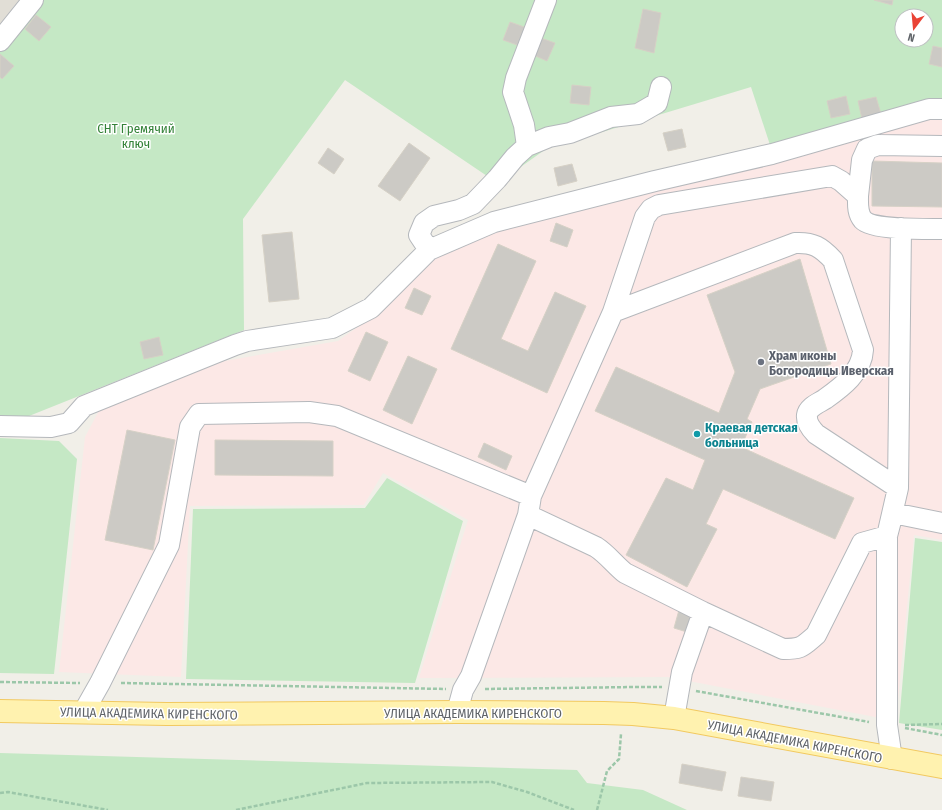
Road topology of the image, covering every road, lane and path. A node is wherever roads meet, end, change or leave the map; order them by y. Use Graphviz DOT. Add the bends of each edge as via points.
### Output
graph roads {
  1 [pos="34,0"];
  2 [pos="546,0"];
  3 [pos="0,41"];
  4 [pos="660,87"];
  5 [pos="942,109"];
  6 [pos="527,146"];
  7 [pos="942,146"];
  8 [pos="858,196"];
  9 [pos="901,228"];
  10 [pos="942,229"];
  11 [pos="429,250"];
  12 [pos="613,312"];
  13 [pos="0,426"];
  14 [pos="898,488"];
  15 [pos="531,496"];
  16 [pos="893,513"];
  17 [pos="528,515"];
  18 [pos="942,523"];
  19 [pos="887,536"];
  20 [pos="702,612"];
  21 [pos="0,711"];
  22 [pos="83,712"];
  23 [pos="457,712"];
  24 [pos="674,718"];
  25 [pos="942,724"];
  26 [pos="887,725"];
  27 [pos="626,734"];
  28 [pos="892,759"];
  29 [pos="942,767"];
  30 [pos="0,793"];
  31 [pos="108,810"];
  32 [pos="236,810"];
  33 [pos="574,810"];
  34 [pos="597,810"];
  1 -- 3 [label="lane"];
  2 -- 6 [label="lane" via="513,92 524,125"];
  4 -- 6 [label="lane" via="657,103 638,114 611,117"];
  5 -- 11 [label="lane" via="929,109 772,154 494,222"];
  6 -- 11 [label="lane" via="473,204 434,216 424,223 419,235"];
  7 -- 8 [label="lane" via="878,145 867,149 862,160"];
  8 -- 9 [label="lane" via="858,210 864,221"];
  8 -- 12 [label="lane" via="832,176 659,205 651,209 645,217"];
  9 -- 10 [label="lane"];
  9 -- 14 [label="lane"];
  11 -- 13 [label="lane" via="372,308 332,328 235,345 84,406 69,423 51,427"];
  12 -- 14 [label="lane" via="795,243 816,246 833,260 863,350 857,370 833,393 810,409 807,415 809,426 816,434"];
  12 -- 15 [label="lane"];
  14 -- 16 [label="lane"];
  15 -- 17 [label="lane"];
  15 -- 22 [label="lane" via="337,416 309,412 199,414 190,427 169,545"];
  16 -- 18 [label="lane"];
  16 -- 19 [label="lane"];
  17 -- 20 [label="lane" via="596,547 625,573"];
  17 -- 23 [label="lane"];
  19 -- 20 [label="lane" via="862,543 816,635 797,649 783,649"];
  19 -- 26 [label="lane"];
  20 -- 24 [label="lane" via="682,672"];
  21 -- 22 [label="main road, УЛИЦА АКАДЕМИКА КИРЕНСКОГО"];
  22 -- 23 [label="main road, УЛИЦА АКАДЕМИКА КИРЕНСКОГО"];
  23 -- 24 [label="main road, УЛИЦА АКАДЕМИКА КИРЕНСКОГО" via="633,714"];
  24 -- 28 [label="main road, УЛИЦА АКАДЕМИКА КИРЕНСКОГО"];
  25 -- 26 [label="path"];
  26 -- 28 [label="lane"];
  27 -- 34 [label="path" via="621,734 619,759 607,771"];
  28 -- 29 [label="main road, УЛИЦА АКАДЕМИКА КИРЕНСКОГО"];
  30 -- 31 [label="path" via="8,792"];
  32 -- 33 [label="path" via="367,783 492,782"];
}
